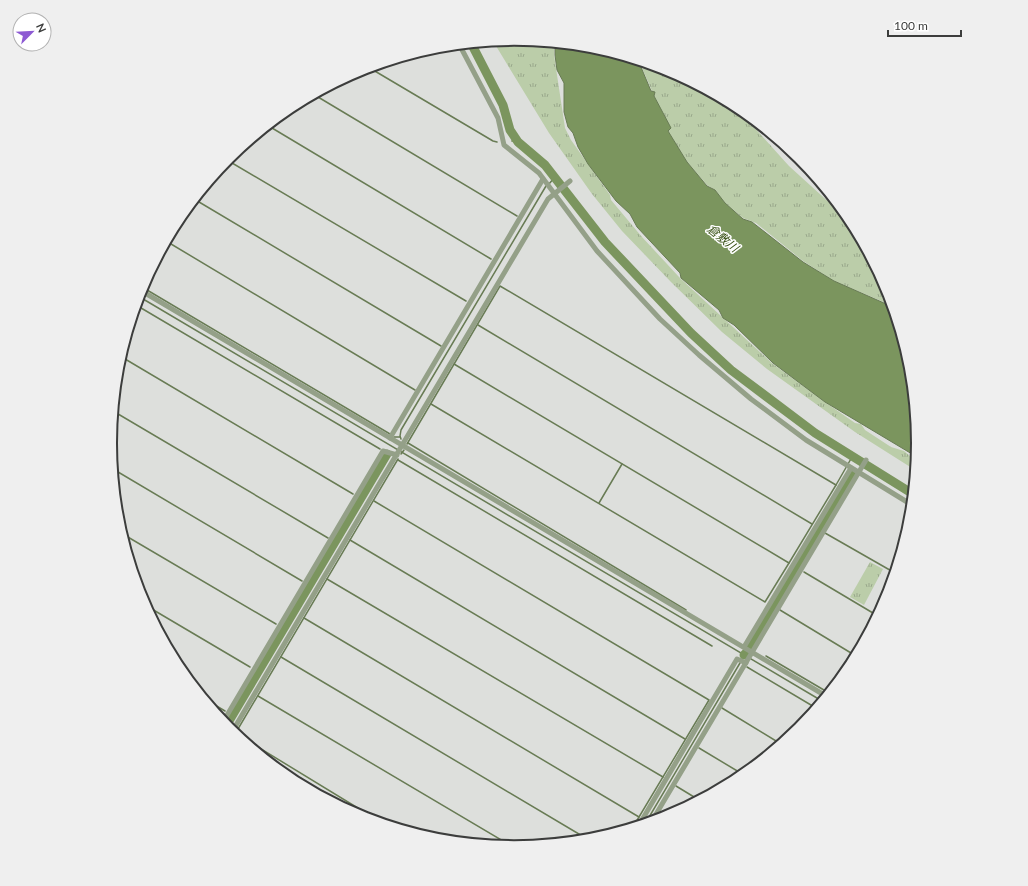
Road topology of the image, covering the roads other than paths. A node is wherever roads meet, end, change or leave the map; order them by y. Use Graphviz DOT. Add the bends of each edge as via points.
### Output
graph roads {
  1 [pos="462,49"];
  2 [pos="546,183"];
  3 [pos="568,183"];
  4 [pos="555,193"];
  5 [pos="146,294"];
  6 [pos="390,438"];
  7 [pos="399,450"];
  8 [pos="866,460"];
  9 [pos="849,466"];
  10 [pos="860,470"];
  11 [pos="907,501"];
  12 [pos="744,647"];
  13 [pos="749,658"];
  14 [pos="822,694"];
  15 [pos="226,716"];
  16 [pos="235,726"];
  17 [pos="656,814"];
  18 [pos="643,819"];
  1 -- 2 [label="street" via="498,118 504,145 539,173"];
  2 -- 4 [label="street"];
  2 -- 6 [label="street"];
  3 -- 4 [label="street"];
  4 -- 7 [label="street" via="548,199"];
  4 -- 9 [label="street" via="577,226 660,319 751,399 806,440"];
  5 -- 6 [label="street"];
  6 -- 7 [label="street"];
  7 -- 12 [label="street"];
  7 -- 15 [label="street" via="383,451"];
  7 -- 16 [label="street"];
  8 -- 10 [label="street"];
  9 -- 10 [label="street"];
  9 -- 12 [label="street"];
  10 -- 11 [label="street"];
  10 -- 13 [label="street"];
  12 -- 13 [label="street"];
  13 -- 14 [label="street"];
  13 -- 17 [label="street"];
  13 -- 18 [label="street" via="737,659"];
}
